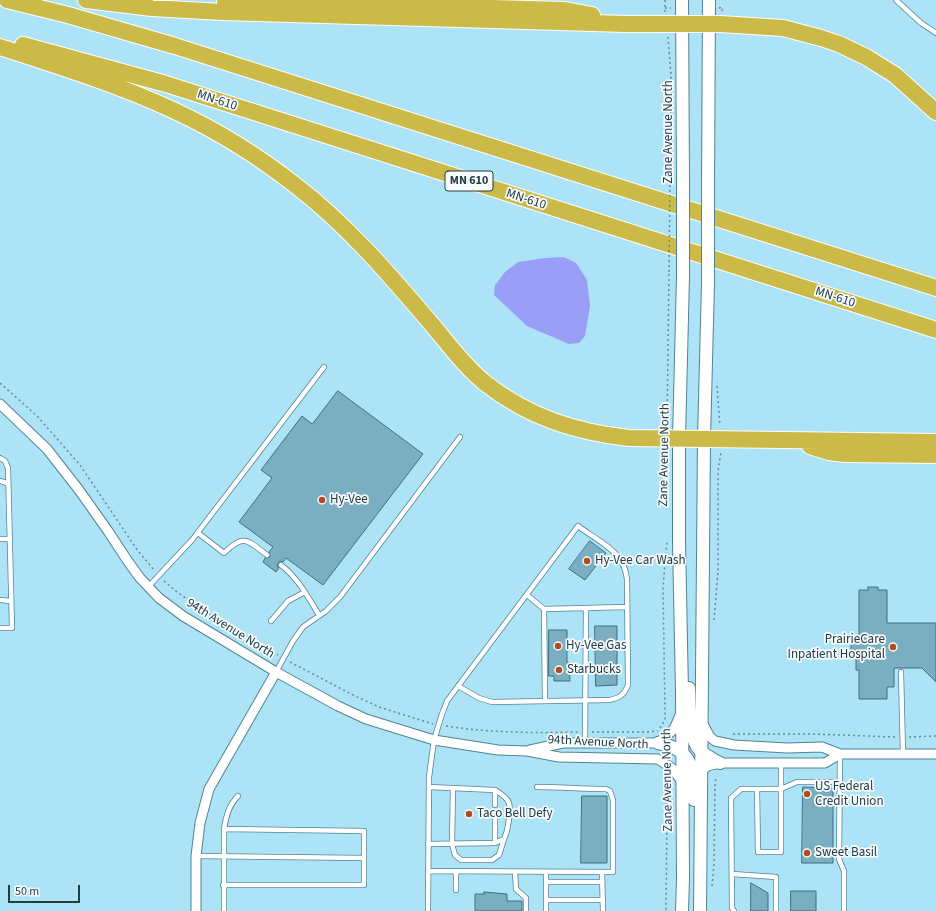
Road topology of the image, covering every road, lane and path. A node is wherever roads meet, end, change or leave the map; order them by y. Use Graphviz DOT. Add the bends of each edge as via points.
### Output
graph roads {
  1 [pos="7,0"];
  2 [pos="86,0"];
  3 [pos="665,0"];
  4 [pos="682,0"];
  5 [pos="708,0"];
  6 [pos="896,0"];
  7 [pos="682,23"];
  8 [pos="664,24"];
  9 [pos="708,24"];
  10 [pos="936,34"];
  11 [pos="0,39"];
  12 [pos="0,47"];
  13 [pos="936,112"];
  14 [pos="936,288"];
  15 [pos="936,330"];
  16 [pos="324,367"];
  17 [pos="717,384"];
  18 [pos="1,407"];
  19 [pos="673,435"];
  20 [pos="460,437"];
  21 [pos="704,439"];
  22 [pos="720,440"];
  23 [pos="798,440"];
  24 [pos="936,442"];
  25 [pos="666,453"];
  26 [pos="936,455"];
  27 [pos="0,458"];
  28 [pos="668,463"];
  29 [pos="0,482"];
  30 [pos="7,483"];
  31 [pos="198,532"];
  32 [pos="668,537"];
  33 [pos="0,539"];
  34 [pos="9,539"];
  35 [pos="679,546"];
  36 [pos="267,555"];
  37 [pos="281,565"];
  38 [pos="148,587"];
  39 [pos="305,592"];
  40 [pos="527,595"];
  41 [pos="0,600"];
  42 [pos="11,601"];
  43 [pos="627,607"];
  44 [pos="586,608"];
  45 [pos="544,609"];
  46 [pos="319,615"];
  47 [pos="271,621"];
  48 [pos="714,624"];
  49 [pos="0,628"];
  50 [pos="276,672"];
  51 [pos="901,672"];
  52 [pos="458,686"];
  53 [pos="586,700"];
  54 [pos="545,701"];
  55 [pos="681,713"];
  56 [pos="702,722"];
  57 [pos="730,734"];
  58 [pos="936,736"];
  59 [pos="898,737"];
  60 [pos="907,737"];
  61 [pos="658,739"];
  62 [pos="434,740"];
  63 [pos="585,743"];
  64 [pos="527,751"];
  65 [pos="682,752"];
  66 [pos="702,752"];
  67 [pos="840,754"];
  68 [pos="902,754"];
  69 [pos="936,754"];
  70 [pos="720,763"];
  71 [pos="781,763"];
  72 [pos="702,771"];
  73 [pos="659,772"];
  74 [pos="716,776"];
  75 [pos="682,782"];
  76 [pos="839,782"];
  77 [pos="428,786"];
  78 [pos="537,787"];
  79 [pos="453,788"];
  80 [pos="757,789"];
  81 [pos="781,789"];
  82 [pos="495,790"];
  83 [pos="238,796"];
  84 [pos="494,805"];
  85 [pos="494,818"];
  86 [pos="224,829"];
  87 [pos="504,839"];
  88 [pos="495,843"];
  89 [pos="428,844"];
  90 [pos="452,844"];
  91 [pos="196,856"];
  92 [pos="223,856"];
  93 [pos="364,858"];
  94 [pos="701,868"];
  95 [pos="428,871"];
  96 [pos="456,872"];
  97 [pos="515,872"];
  98 [pos="546,872"];
  99 [pos="602,872"];
  100 [pos="732,874"];
  101 [pos="546,882"];
  102 [pos="602,882"];
  103 [pos="223,884"];
  104 [pos="456,890"];
  105 [pos="711,890"];
  106 [pos="546,900"];
  107 [pos="602,900"];
  108 [pos="196,911"];
  109 [pos="224,911"];
  110 [pos="428,911"];
  111 [pos="526,911"];
  112 [pos="546,911"];
  113 [pos="603,911"];
  114 [pos="666,911"];
  115 [pos="682,911"];
  116 [pos="700,911"];
  117 [pos="734,911"];
  118 [pos="776,911"];
  119 [pos="844,911"];
  1 -- 14 [label="highway" via="175,46"];
  2 -- 8 [label="highway" via="152,8 180,4 261,2 565,10 626,24"];
  3 -- 8 [label="path"];
  4 -- 7 [label="main road, Zane Avenue North"];
  5 -- 9 [label="main road"];
  6 -- 10 [label="lane"];
  7 -- 8 [label="highway"];
  7 -- 9 [label="highway"];
  7 -- 19 [label="main road, Zane Avenue North, bridge" via="683,276"];
  8 -- 19 [label="path, bridge" via="669,40 670,75 668,419"];
  9 -- 13 [label="highway" via="782,28 839,44 895,75"];
  9 -- 21 [label="main road, bridge" via="708,283"];
  11 -- 15 [label="highway, MN-610 / MN 610" via="160,82"];
  12 -- 19 [label="highway" via="148,100 194,121 250,152 296,186 348,232 380,265 472,372 516,404 565,426 597,434 629,438"];
  16 -- 31 [label="lane"];
  17 -- 22 [label="path"];
  18 -- 38 [label="street, 94th Avenue North" via="47,449"];
  19 -- 21 [label="highway"];
  19 -- 35 [label="main road, Zane Avenue North"];
  20 -- 46 [label="lane" via="340,597"];
  21 -- 22 [label="highway"];
  21 -- 56 [label="main road"];
  22 -- 23 [label="highway"];
  22 -- 48 [label="path" via="718,571"];
  23 -- 24 [label="highway"];
  23 -- 26 [label="highway" via="829,452 844,454"];
  25 -- 28 [label="path"];
  27 -- 30 [label="lane" via="5,461 8,468"];
  29 -- 30 [label="lane"];
  30 -- 34 [label="lane"];
  31 -- 36 [label="lane" via="224,553 238,540 244,540"];
  31 -- 38 [label="lane"];
  32 -- 61 [label="path" via="663,586 665,713 658,731"];
  33 -- 34 [label="lane"];
  34 -- 42 [label="lane"];
  35 -- 55 [label="main road, Zane Avenue North"];
  35 -- 66 [label="main road" via="688,634 691,723 693,738"];
  37 -- 39 [label="lane"];
  38 -- 50 [label="street, 94th Avenue North" via="183,616"];
  39 -- 46 [label="lane"];
  39 -- 47 [label="lane" via="288,601"];
  40 -- 43 [label="lane" via="578,526 614,552 620,560 627,579"];
  40 -- 45 [label="lane"];
  40 -- 52 [label="lane"];
  41 -- 42 [label="lane"];
  42 -- 49 [label="lane" via="12,628"];
  43 -- 44 [label="lane"];
  43 -- 53 [label="lane" via="628,685 625,693 619,698 609,700"];
  44 -- 45 [label="lane"];
  44 -- 53 [label="lane"];
  45 -- 54 [label="lane"];
  46 -- 50 [label="lane" via="303,627"];
  50 -- 62 [label="street, 94th Avenue North" via="359,716"];
  50 -- 91 [label="street" via="209,789 200,823"];
  51 -- 68 [label="lane"];
  52 -- 54 [label="lane" via="492,702"];
  52 -- 62 [label="lane" via="447,701"];
  53 -- 54 [label="lane"];
  53 -- 63 [label="lane"];
  55 -- 61 [label="street, 94th Avenue North" via="674,730"];
  55 -- 65 [label="main road, Zane Avenue North"];
  56 -- 66 [label="main road"];
  56 -- 67 [label="street" via="710,737 721,743 787,748 822,747"];
  57 -- 59 [label="path"];
  58 -- 60 [label="path"];
  61 -- 63 [label="street, 94th Avenue North"];
  61 -- 65 [label="main road"];
  62 -- 64 [label="street, 94th Avenue North" via="491,749"];
  62 -- 77 [label="lane"];
  63 -- 64 [label="street, 94th Avenue North" via="563,743"];
  64 -- 75 [label="street, 94th Avenue North" via="559,757 658,759 673,768"];
  65 -- 75 [label="main road, Zane Avenue North"];
  65 -- 94 [label="main road" via="692,768 693,829"];
  66 -- 70 [label="main road"];
  66 -- 72 [label="main road"];
  67 -- 68 [label="street"];
  67 -- 71 [label="street" via="825,763"];
  67 -- 76 [label="lane"];
  68 -- 69 [label="street"];
  70 -- 71 [label="street"];
  70 -- 72 [label="street" via="707,766"];
  71 -- 81 [label="lane"];
  72 -- 94 [label="main road"];
  73 -- 114 [label="path" via="667,781 668,790"];
  74 -- 105 [label="path"];
  75 -- 115 [label="main road, Zane Avenue North"];
  76 -- 81 [label="lane" via="797,782"];
  76 -- 119 [label="lane" via="839,859 844,871"];
  77 -- 79 [label="lane"];
  77 -- 89 [label="lane"];
  78 -- 99 [label="lane" via="606,789 612,794 613,872"];
  79 -- 82 [label="lane"];
  79 -- 90 [label="lane"];
  80 -- 81 [label="lane"];
  80 -- 81 [label="lane" via="758,852 781,852"];
  80 -- 100 [label="lane" via="741,789 731,798"];
  82 -- 84 [label="lane"];
  82 -- 87 [label="lane" via="503,794 509,803 508,831"];
  83 -- 86 [label="lane" via="229,809"];
  85 -- 88 [label="lane"];
  86 -- 92 [label="lane"];
  86 -- 93 [label="lane" via="364,831"];
  87 -- 88 [label="lane"];
  87 -- 90 [label="lane" via="499,855 492,860 461,860 455,855"];
  88 -- 90 [label="lane"];
  89 -- 90 [label="lane"];
  89 -- 95 [label="lane"];
  91 -- 92 [label="lane"];
  91 -- 108 [label="street"];
  92 -- 93 [label="lane"];
  92 -- 103 [label="lane"];
  93 -- 103 [label="lane" via="364,885"];
  94 -- 116 [label="main road"];
  95 -- 96 [label="lane"];
  95 -- 110 [label="lane"];
  96 -- 97 [label="lane"];
  96 -- 104 [label="lane"];
  97 -- 98 [label="lane"];
  97 -- 111 [label="lane" via="516,889 526,898"];
  98 -- 99 [label="lane"];
  98 -- 101 [label="lane"];
  99 -- 102 [label="lane"];
  100 -- 117 [label="lane"];
  100 -- 118 [label="lane" via="776,877"];
  101 -- 102 [label="lane"];
  101 -- 106 [label="lane"];
  102 -- 107 [label="lane"];
  103 -- 109 [label="lane"];
  106 -- 107 [label="lane"];
  106 -- 112 [label="lane"];
  107 -- 113 [label="lane"];
}
